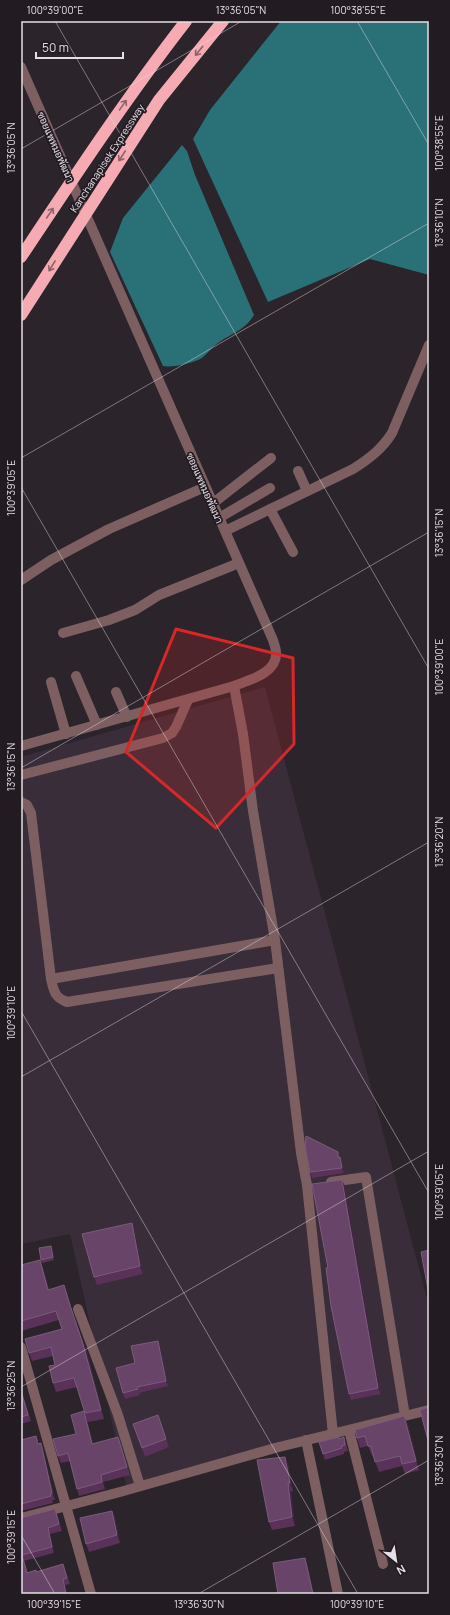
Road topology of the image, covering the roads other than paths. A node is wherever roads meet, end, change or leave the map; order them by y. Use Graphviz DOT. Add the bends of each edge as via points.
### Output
graph roads {
  1 [pos="186,21"];
  2 [pos="223,21"];
  3 [pos="21,68"];
  4 [pos="21,257"];
  5 [pos="21,314"];
  6 [pos="429,345"];
  7 [pos="272,458"];
  8 [pos="298,471"];
  9 [pos="205,487"];
  10 [pos="270,488"];
  11 [pos="307,491"];
  12 [pos="212,504"];
  13 [pos="270,509"];
  14 [pos="219,518"];
  15 [pos="225,531"];
  16 [pos="293,552"];
  17 [pos="239,564"];
  18 [pos="21,580"];
  19 [pos="63,632"];
  20 [pos="76,676"];
  21 [pos="51,682"];
  22 [pos="234,686"];
  23 [pos="116,692"];
  24 [pos="188,700"];
  25 [pos="127,717"];
  26 [pos="97,725"];
  27 [pos="66,734"];
  28 [pos="21,746"];
  29 [pos="21,775"];
  30 [pos="21,802"];
  31 [pos="275,940"];
  32 [pos="278,968"];
  33 [pos="51,979"];
  34 [pos="314,1184"];
  35 [pos="78,1309"];
  36 [pos="21,1346"];
  37 [pos="429,1410"];
  38 [pos="406,1416"];
  39 [pos="349,1430"];
  40 [pos="333,1434"];
  41 [pos="306,1440"];
  42 [pos="140,1486"];
  43 [pos="66,1506"];
  44 [pos="21,1518"];
  45 [pos="383,1564"];
  46 [pos="91,1594"];
  47 [pos="338,1594"];
  4 -- 1 [label="highway, Kanchanapisek Expressway, one-way, bridge" via="130,96"];
  2 -- 5 [label="highway, Kanchanapisek Expressway, one-way, bridge" via="159,100"];
  3 -- 9 [label="street, ซอยแพหมอพัฒนา"];
  6 -- 11 [label="street" via="385,444 354,469"];
  7 -- 12 [label="street"];
  8 -- 11 [label="street"];
  9 -- 12 [label="street, ซอยแพหมอพัฒนา"];
  9 -- 14 [label="street"];
  9 -- 18 [label="street" via="109,529"];
  10 -- 14 [label="street"];
  11 -- 13 [label="street"];
  12 -- 14 [label="street, ซอยแพหมอพัฒนา"];
  13 -- 15 [label="street"];
  13 -- 16 [label="street"];
  14 -- 15 [label="street, ซอยแพหมอพัฒนา"];
  15 -- 17 [label="street, ซอยแพหมอพัฒนา"];
  17 -- 19 [label="street" via="159,595 135,610"];
  17 -- 22 [label="street, ซอยแพหมอพัฒนา" via="273,640 276,654 274,663 268,671"];
  20 -- 26 [label="street"];
  21 -- 27 [label="street"];
  22 -- 24 [label="street, ซอยแพหมอพัฒนา"];
  22 -- 31 [label="street"];
  23 -- 25 [label="street"];
  24 -- 25 [label="street, ซอยแพหมอพัฒนา"];
  24 -- 29 [label="street" via="176,727 163,738"];
  25 -- 26 [label="street, ซอยแพหมอพัฒนา"];
  26 -- 27 [label="street, ซอยแพหมอพัฒนา"];
  27 -- 28 [label="street, ซอยแพหมอพัฒนา"];
  30 -- 33 [label="street" via="32,812"];
  31 -- 32 [label="street"];
  31 -- 33 [label="street"];
  32 -- 33 [label="street" via="67,1002 55,994"];
  32 -- 34 [label="street" via="301,1152"];
  34 -- 38 [label="street" via="366,1177"];
  34 -- 40 [label="street"];
  35 -- 42 [label="street" via="118,1415"];
  36 -- 43 [label="street"];
  37 -- 38 [label="street"];
  38 -- 39 [label="street"];
  39 -- 40 [label="street"];
  39 -- 45 [label="street"];
  40 -- 41 [label="street"];
  41 -- 42 [label="street"];
  41 -- 47 [label="street"];
  42 -- 43 [label="street"];
  43 -- 44 [label="street"];
  43 -- 46 [label="street"];
}
